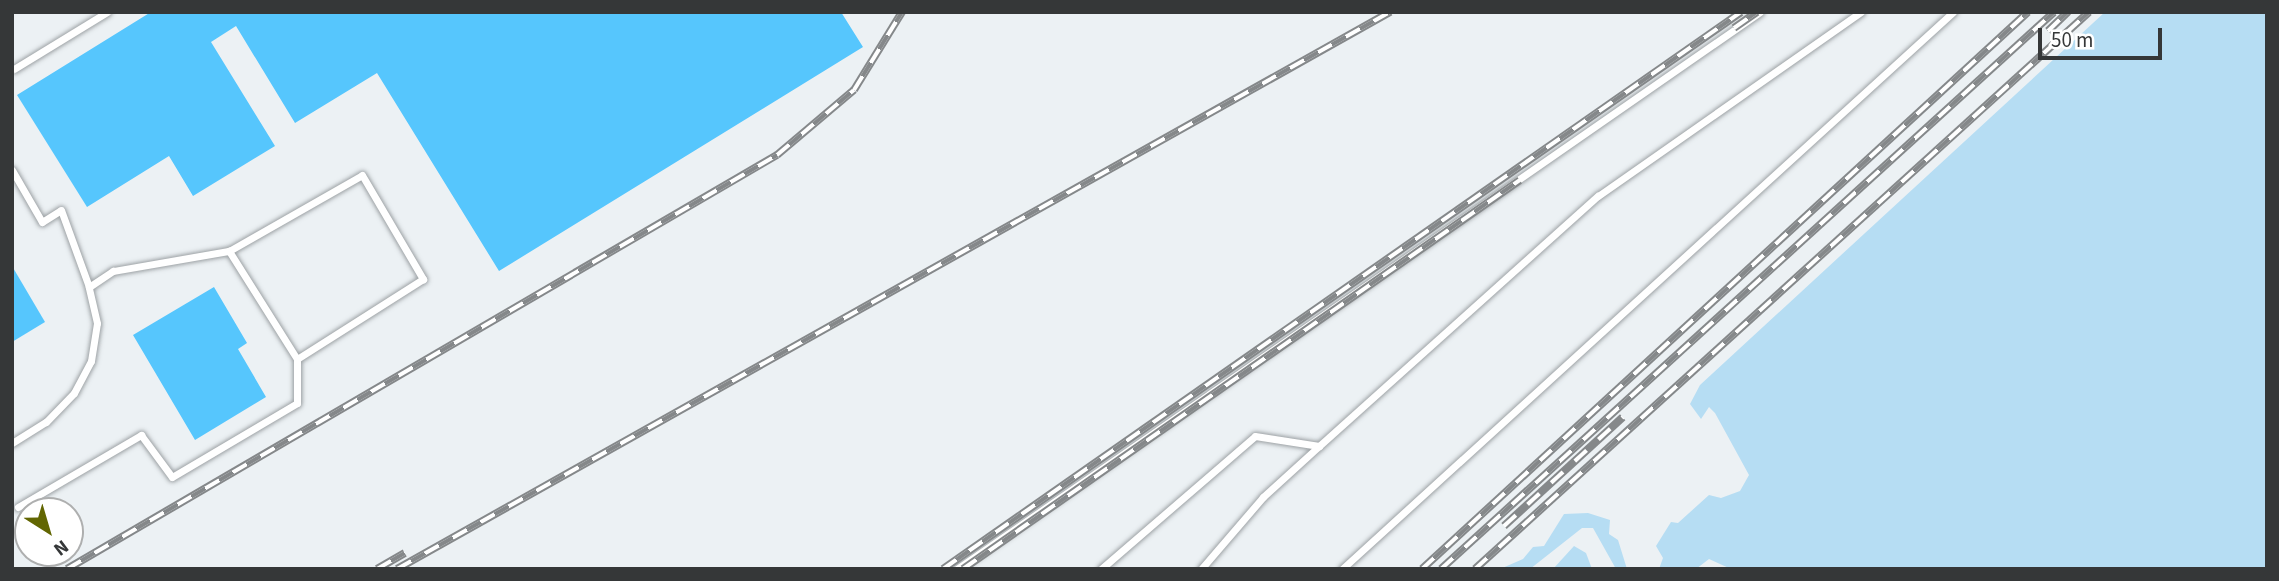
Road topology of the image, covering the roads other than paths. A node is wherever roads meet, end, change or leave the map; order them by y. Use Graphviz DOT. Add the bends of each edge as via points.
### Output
graph roads {
  1 [pos="107,12"];
  2 [pos="1760,12"];
  3 [pos="1861,12"];
  4 [pos="1953,12"];
  5 [pos="14,69"];
  6 [pos="12,170"];
  7 [pos="229,251"];
  8 [pos="89,287"];
  9 [pos="297,359"];
  10 [pos="12,443"];
  11 [pos="1319,446"];
  12 [pos="35,497"];
  13 [pos="957,569"];
  14 [pos="1101,569"];
  15 [pos="1201,569"];
  16 [pos="1342,569"];
  1 -- 5 [label="lane"];
  2 -- 13 [label="lane"];
  3 -- 11 [label="lane" via="1598,196"];
  4 -- 16 [label="lane"];
  6 -- 8 [label="lane" via="42,222 61,210"];
  7 -- 8 [label="lane" via="113,271"];
  7 -- 9 [label="lane"];
  7 -- 9 [label="lane" via="362,176 423,279"];
  8 -- 10 [label="lane" via="97,323 91,361 74,393 46,422"];
  9 -- 12 [label="lane" via="296,403 172,477 141,435"];
  11 -- 14 [label="lane" via="1255,436"];
  11 -- 15 [label="lane" via="1263,497"];
}
